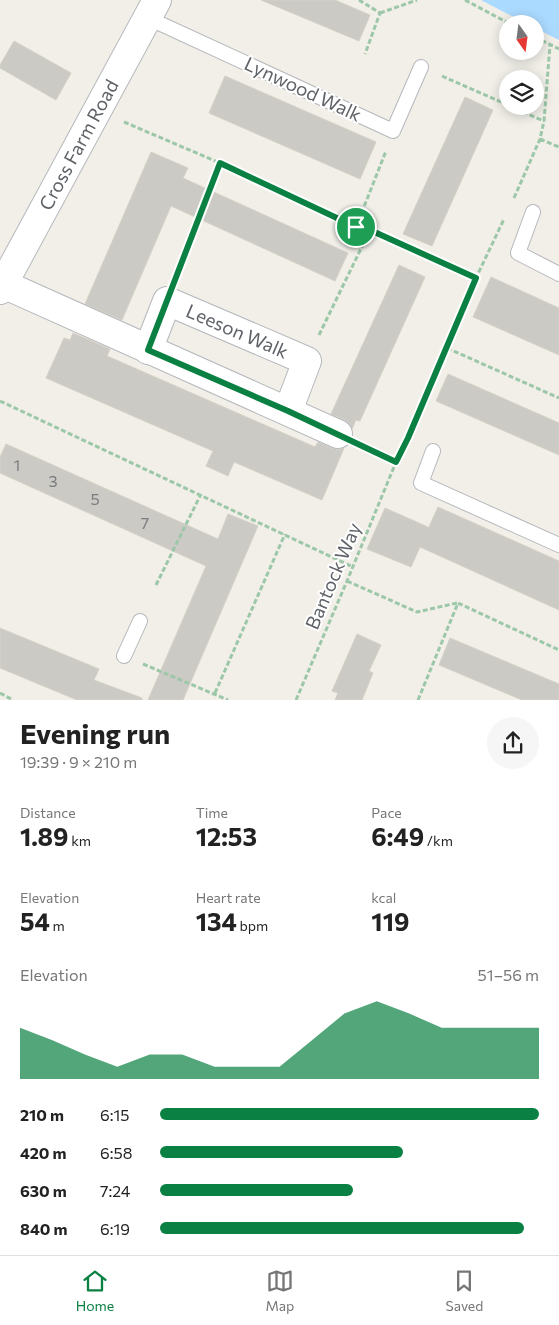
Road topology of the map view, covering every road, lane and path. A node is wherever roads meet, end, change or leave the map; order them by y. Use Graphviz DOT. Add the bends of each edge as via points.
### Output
graph roads {
  1 [pos="359,0"];
  2 [pos="417,0"];
  3 [pos="466,0"];
  4 [pos="153,9"];
  5 [pos="380,13"];
  6 [pos="499,18"];
  7 [pos="544,42"];
  8 [pos="550,45"];
  9 [pos="559,49"];
  10 [pos="365,54"];
  11 [pos="422,67"];
  12 [pos="499,102"];
  13 [pos="98,110"];
  14 [pos="530,115"];
  15 [pos="544,121"];
  16 [pos="393,131"];
  17 [pos="540,139"];
  18 [pos="559,147"];
  19 [pos="220,163"];
  20 [pos="514,198"];
  21 [pos="533,212"];
  22 [pos="506,215"];
  23 [pos="356,227"];
  24 [pos="370,230"];
  25 [pos="559,274"];
  26 [pos="476,278"];
  27 [pos="2,287"];
  28 [pos="167,301"];
  29 [pos="447,348"];
  30 [pos="148,350"];
  31 [pos="307,360"];
  32 [pos="559,398"];
  33 [pos="0,401"];
  34 [pos="288,411"];
  35 [pos="338,434"];
  36 [pos="433,451"];
  37 [pos="396,462"];
  38 [pos="201,494"];
  39 [pos="284,534"];
  40 [pos="559,546"];
  41 [pos="353,567"];
  42 [pos="347,581"];
  43 [pos="156,585"];
  44 [pos="458,603"];
  45 [pos="140,621"];
  46 [pos="559,650"];
  47 [pos="124,656"];
  48 [pos="0,694"];
  49 [pos="215,694"];
  50 [pos="13,700"];
  51 [pos="228,700"];
  52 [pos="296,700"];
  53 [pos="418,700"];
  1 -- 5 [label="path"];
  2 -- 5 [label="path"];
  3 -- 6 [label="path"];
  4 -- 13 [label="street, Cross Farm Road"];
  4 -- 16 [label="lane, Lynwood Walk"];
  5 -- 10 [label="path"];
  7 -- 8 [label="path"];
  8 -- 9 [label="path"];
  8 -- 15 [label="path"];
  11 -- 12 [label="path"];
  11 -- 16 [label="lane"];
  13 -- 19 [label="path"];
  13 -- 27 [label="street, Cross Farm Road"];
  14 -- 15 [label="path"];
  15 -- 17 [label="path"];
  16 -- 23 [label="path"];
  17 -- 18 [label="path"];
  17 -- 20 [label="path"];
  19 -- 23 [label="path"];
  19 -- 28 [label="path"];
  21 -- 25 [label="lane" via="518,253"];
  22 -- 26 [label="path, Bantock Way"];
  23 -- 24 [label="path"];
  24 -- 26 [label="path"];
  24 -- 31 [label="path"];
  26 -- 29 [label="path, Bantock Way"];
  27 -- 30 [label="street"];
  28 -- 30 [label="street, Leeson Walk"];
  28 -- 31 [label="street, Leeson Walk"];
  29 -- 32 [label="path"];
  29 -- 37 [label="path, Bantock Way"];
  30 -- 34 [label="street"];
  31 -- 34 [label="street, Leeson Walk"];
  33 -- 38 [label="path"];
  34 -- 35 [label="street"];
  35 -- 37 [label="path"];
  36 -- 40 [label="lane" via="421,483"];
  37 -- 41 [label="path, Bantock Way"];
  38 -- 39 [label="path"];
  38 -- 43 [label="path"];
  39 -- 41 [label="path"];
  39 -- 49 [label="path"];
  41 -- 42 [label="path, Bantock Way"];
  42 -- 44 [label="path" via="418,612"];
  42 -- 52 [label="path, Bantock Way"];
  44 -- 46 [label="path"];
  44 -- 53 [label="path"];
  45 -- 47 [label="lane"];
  47 -- 49 [label="path"];
  48 -- 50 [label="path"];
  49 -- 51 [label="path"];
}
